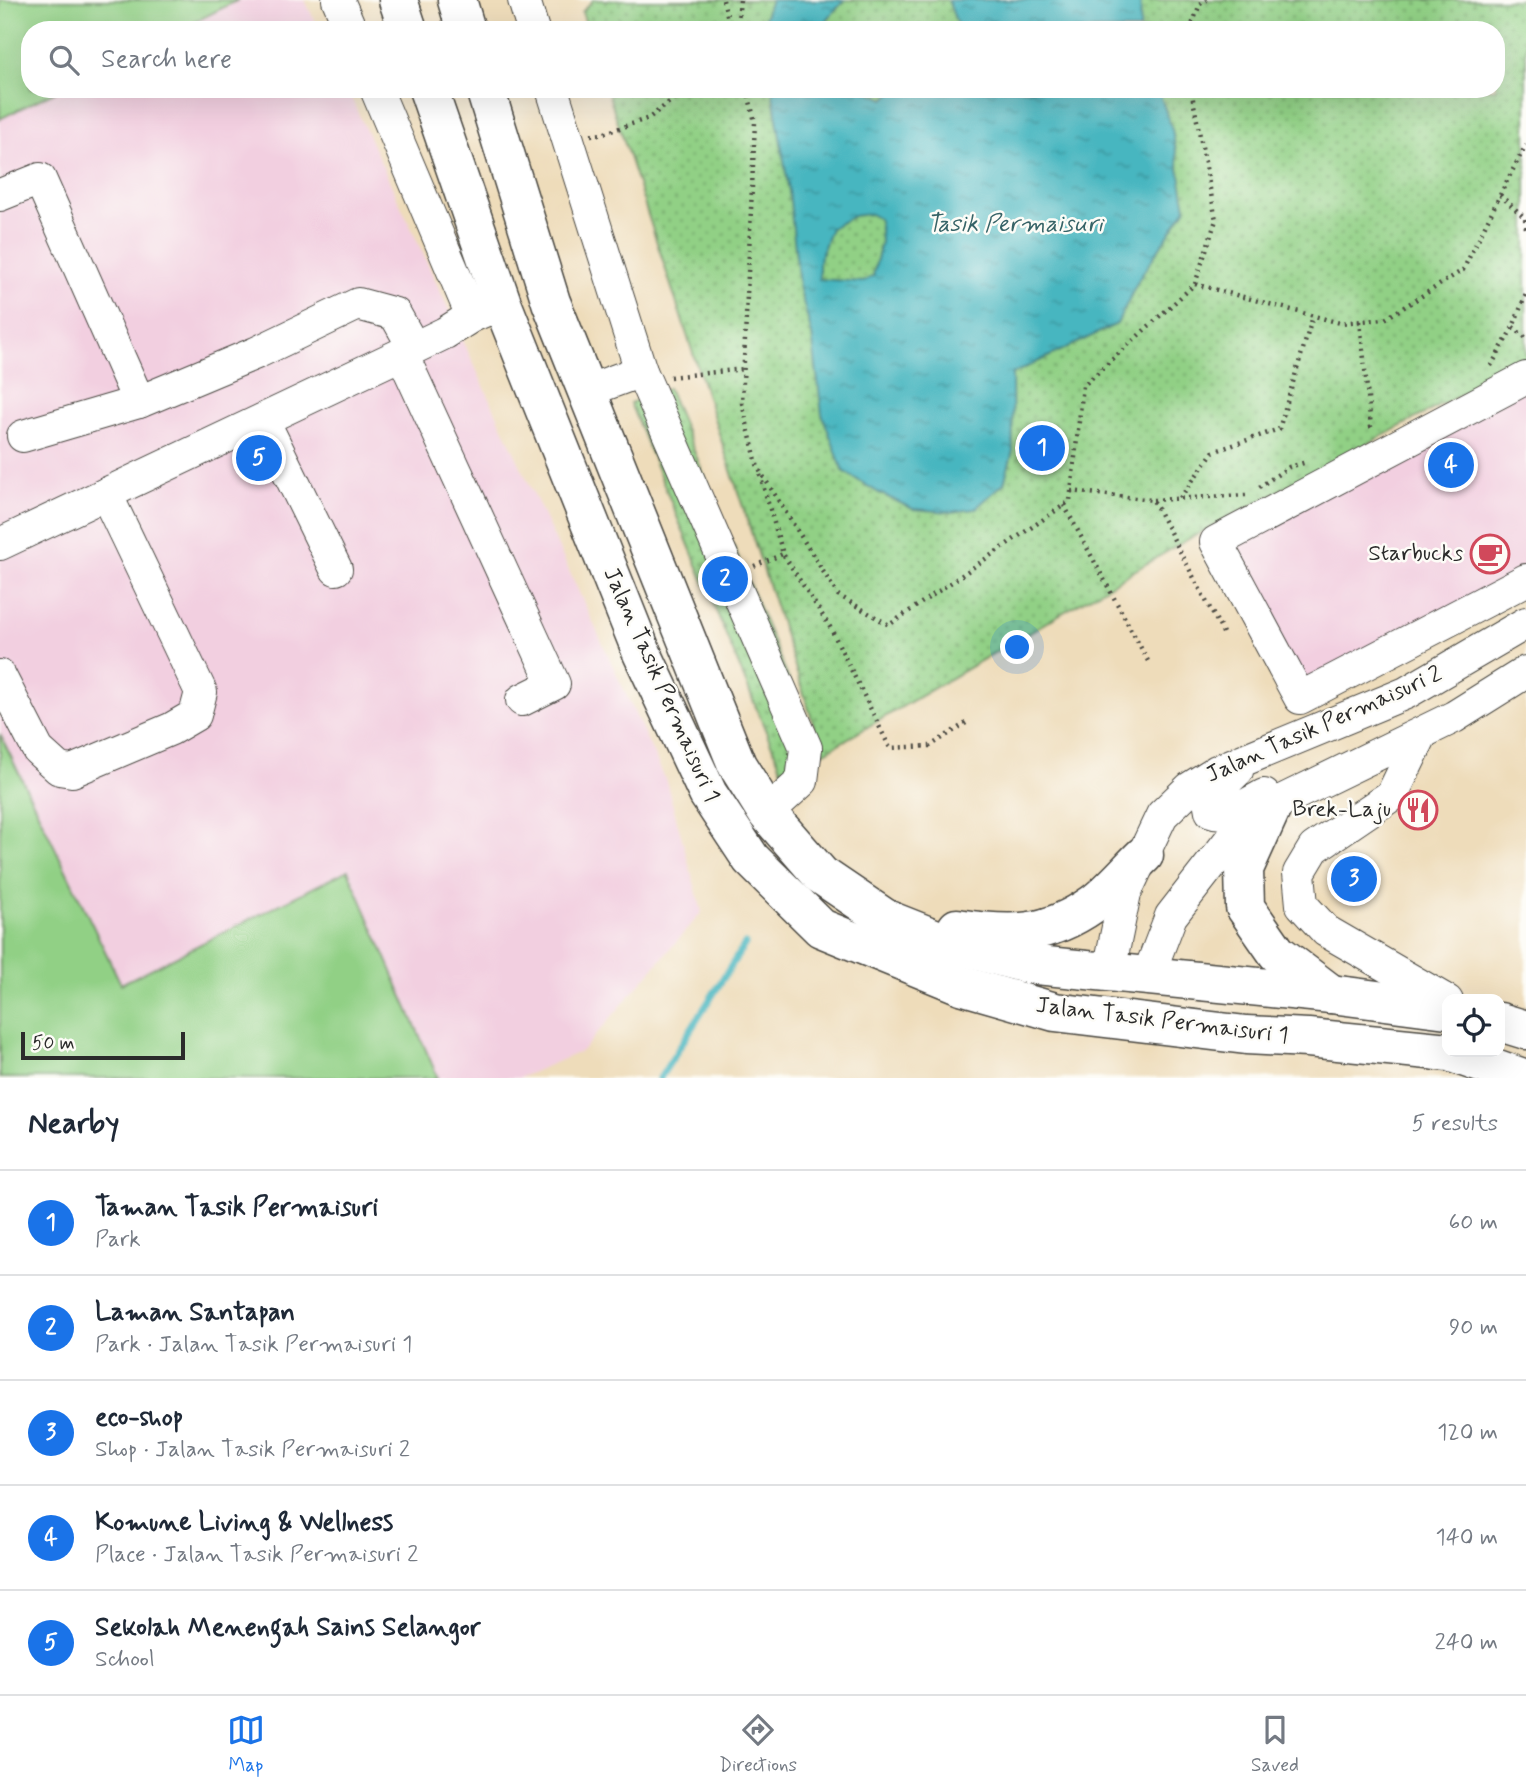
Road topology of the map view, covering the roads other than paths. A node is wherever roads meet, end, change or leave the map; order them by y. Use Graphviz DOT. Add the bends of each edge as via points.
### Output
graph roads {
  1 [pos="338,0"];
  2 [pos="398,0"];
  3 [pos="457,0"];
  4 [pos="524,0"];
  5 [pos="347,21"];
  6 [pos="405,21"];
  7 [pos="463,21"];
  8 [pos="530,21"];
  9 [pos="381,98"];
  10 [pos="430,98"];
  11 [pos="488,98"];
  12 [pos="555,98"];
  13 [pos="0,195"];
  14 [pos="487,310"];
  15 [pos="408,351"];
  16 [pos="641,371"];
  17 [pos="1526,378"];
  18 [pos="587,391"];
  19 [pos="139,402"];
  20 [pos="263,419"];
  21 [pos="23,436"];
  22 [pos="106,494"];
  23 [pos="0,544"];
  24 [pos="336,569"];
  25 [pos="1516,585"];
  26 [pos="668,594"];
  27 [pos="1477,605"];
  28 [pos="625,611"];
  29 [pos="1525,623"];
  30 [pos="1497,640"];
  31 [pos="1526,671"];
  32 [pos="0,676"];
  33 [pos="522,700"];
  34 [pos="1409,739"];
  35 [pos="1250,758"];
  36 [pos="1273,805"];
  37 [pos="767,813"];
  38 [pos="1144,855"];
  39 [pos="886,919"];
  40 [pos="1128,979"];
  41 [pos="961,985"];
  42 [pos="1331,994"];
  43 [pos="1442,998"];
  44 [pos="1442,1008"];
  45 [pos="1505,1024"];
  46 [pos="1526,1030"];
  47 [pos="1308,1038"];
  48 [pos="1510,1076"];
  1 -- 5 [label="street"];
  2 -- 6 [label="main road"];
  3 -- 7 [label="main road"];
  4 -- 8 [label="street"];
  9 -- 14 [label="street"];
  10 -- 14 [label="main road, Jalan Tasik Permaisuri 1"];
  11 -- 18 [label="main road, Jalan Tasik Permaisuri 1" via="551,302"];
  12 -- 16 [label="street"];
  13 -- 19 [label="street" via="40,179"];
  14 -- 15 [label="street"];
  14 -- 28 [label="main road, Jalan Tasik Permaisuri 1"];
  15 -- 19 [label="street" via="395,314 358,304"];
  15 -- 20 [label="street"];
  15 -- 33 [label="street" via="554,684"];
  16 -- 18 [label="street"];
  16 -- 37 [label="street" via="806,748 802,781"];
  17 -- 27 [label="street" via="1216,542 1300,698"];
  18 -- 26 [label="main road, Jalan Tasik Permaisuri 1"];
  19 -- 21 [label="street"];
  20 -- 22 [label="street"];
  20 -- 24 [label="street"];
  22 -- 23 [label="street"];
  22 -- 32 [label="street" via="201,692 195,715 72,771 59,769 38,750"];
  25 -- 27 [label="street"];
  25 -- 29 [label="street"];
  26 -- 28 [label="main road"];
  26 -- 37 [label="main road, Jalan Tasik Permaisuri 1" via="737,765"];
  27 -- 30 [label="street"];
  28 -- 41 [label="main road, Jalan Tasik Permaisuri 1" via="708,794 751,859 821,928"];
  29 -- 30 [label="street, Jalan Tasik Permaisuri 2"];
  30 -- 35 [label="street, Jalan Tasik Permaisuri 2" via="1406,693 1340,706"];
  31 -- 34 [label="street, Jalan Tasik Permaisuri 2" via="1454,718"];
  34 -- 35 [label="street" via="1370,742 1243,806 1217,814 1211,811 1209,800"];
  34 -- 36 [label="street, Jalan Tasik Permaisuri 2"];
  34 -- 43 [label="street" via="1392,795 1314,848 1299,873 1302,905 1326,931"];
  35 -- 38 [label="street, Jalan Tasik Permaisuri 2" via="1189,788 1162,814"];
  36 -- 40 [label="street, Jalan Tasik Permaisuri 2" via="1245,821"];
  36 -- 42 [label="main road" via="1244,869 1245,906 1276,953"];
  37 -- 39 [label="main road, Jalan Tasik Permaisuri 1" via="821,875"];
  38 -- 39 [label="main road" via="1094,903 1061,924 1030,932 984,932"];
  38 -- 40 [label="street, Jalan Tasik Permaisuri 2" via="1125,893"];
  39 -- 40 [label="main road, Jalan Tasik Permaisuri 1" via="944,942 1026,964"];
  40 -- 41 [label="main road" via="1098,995"];
  40 -- 42 [label="main road, Jalan Tasik Permaisuri 1"];
  40 -- 47 [label="main road" via="1152,1004 1233,1014"];
  41 -- 47 [label="main road, Jalan Tasik Permaisuri 1" via="1055,1012"];
  42 -- 44 [label="main road, Jalan Tasik Permaisuri 1"];
  45 -- 46 [label="main road"];
  47 -- 48 [label="main road, Jalan Tasik Permaisuri 1" via="1449,1052"];
}
